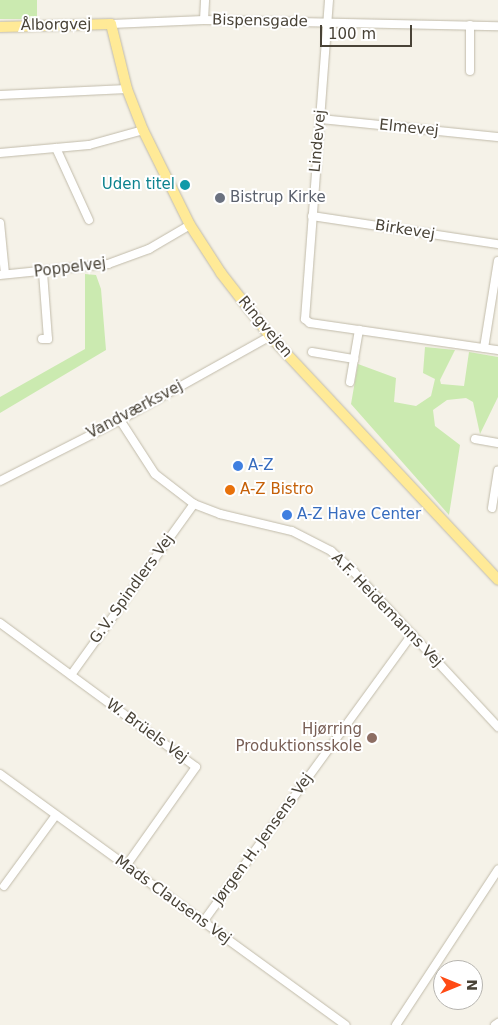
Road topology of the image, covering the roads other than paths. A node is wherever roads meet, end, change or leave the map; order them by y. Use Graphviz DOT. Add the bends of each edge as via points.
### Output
graph roads {
  1 [pos="205,0"];
  2 [pos="329,0"];
  3 [pos="204,20"];
  4 [pos="328,22"];
  5 [pos="111,24"];
  6 [pos="470,26"];
  7 [pos="498,26"];
  8 [pos="0,27"];
  9 [pos="470,71"];
  10 [pos="127,89"];
  11 [pos="0,95"];
  12 [pos="320,119"];
  13 [pos="143,130"];
  14 [pos="498,137"];
  15 [pos="56,148"];
  16 [pos="0,152"];
  17 [pos="312,216"];
  18 [pos="89,220"];
  19 [pos="0,223"];
  20 [pos="190,225"];
  21 [pos="498,244"];
  22 [pos="498,261"];
  23 [pos="43,272"];
  24 [pos="2,275"];
  25 [pos="359,330"];
  26 [pos="270,336"];
  27 [pos="42,339"];
  28 [pos="484,348"];
  29 [pos="498,350"];
  30 [pos="312,352"];
  31 [pos="354,359"];
  32 [pos="350,382"];
  33 [pos="120,420"];
  34 [pos="475,439"];
  35 [pos="498,443"];
  36 [pos="498,470"];
  37 [pos="0,482"];
  38 [pos="194,504"];
  39 [pos="492,508"];
  40 [pos="497,578"];
  41 [pos="0,623"];
  42 [pos="412,634"];
  43 [pos="71,675"];
  44 [pos="498,727"];
  45 [pos="0,774"];
  46 [pos="56,815"];
  47 [pos="126,866"];
  48 [pos="498,870"];
  49 [pos="4,886"];
  50 [pos="203,922"];
  51 [pos="346,1025"];
  52 [pos="396,1025"];
  1 -- 3 [label="street"];
  2 -- 4 [label="street, Lindevej"];
  3 -- 4 [label="street, Bispensgade"];
  3 -- 5 [label="street, Bispensgade"];
  4 -- 6 [label="street, Bispensgade"];
  4 -- 12 [label="street, Lindevej"];
  5 -- 8 [label="main road, Ålborgvej"];
  5 -- 10 [label="main road, Ringvejen"];
  6 -- 7 [label="street, Bispensgade"];
  6 -- 9 [label="street"];
  10 -- 11 [label="street"];
  10 -- 13 [label="main road, Ringvejen"];
  12 -- 14 [label="street, Elmevej"];
  12 -- 17 [label="street, Lindevej"];
  13 -- 15 [label="street" via="106,141"];
  13 -- 20 [label="main road, Ringvejen"];
  15 -- 16 [label="street"];
  15 -- 18 [label="street"];
  17 -- 21 [label="street, Birkevej"];
  17 -- 25 [label="street, Lindevej" via="305,319 310,323"];
  19 -- 24 [label="street"];
  20 -- 23 [label="street, Poppelvej" via="129,258 91,268"];
  20 -- 26 [label="main road, Ringvejen" via="221,273"];
  22 -- 28 [label="street"];
  23 -- 24 [label="street, Poppelvej"];
  23 -- 27 [label="street" via="48,339"];
  25 -- 28 [label="street"];
  25 -- 31 [label="street"];
  26 -- 33 [label="street, Vandværksvej"];
  26 -- 40 [label="main road, Ringvejen"];
  28 -- 29 [label="street"];
  30 -- 31 [label="street"];
  31 -- 32 [label="street"];
  33 -- 37 [label="street, Vandværksvej"];
  33 -- 38 [label="street, A.F. Heidemanns Vej" via="156,474"];
  34 -- 35 [label="street"];
  36 -- 39 [label="street"];
  38 -- 42 [label="street, A.F. Heidemanns Vej" via="292,531 316,542 354,572"];
  38 -- 43 [label="street, G.V. Spindlers Vej"];
  41 -- 43 [label="street, W. Brüels Vej"];
  42 -- 44 [label="street, A.F. Heidemanns Vej"];
  42 -- 50 [label="street, Jørgen H. Jensens Vej"];
  43 -- 47 [label="street, W. Brüels Vej" via="196,767"];
  45 -- 46 [label="street, Mads Clausens Vej"];
  46 -- 47 [label="street, Mads Clausens Vej"];
  46 -- 49 [label="street"];
  47 -- 50 [label="street, Mads Clausens Vej"];
  48 -- 52 [label="street"];
  50 -- 51 [label="street, Mads Clausens Vej"];
}
